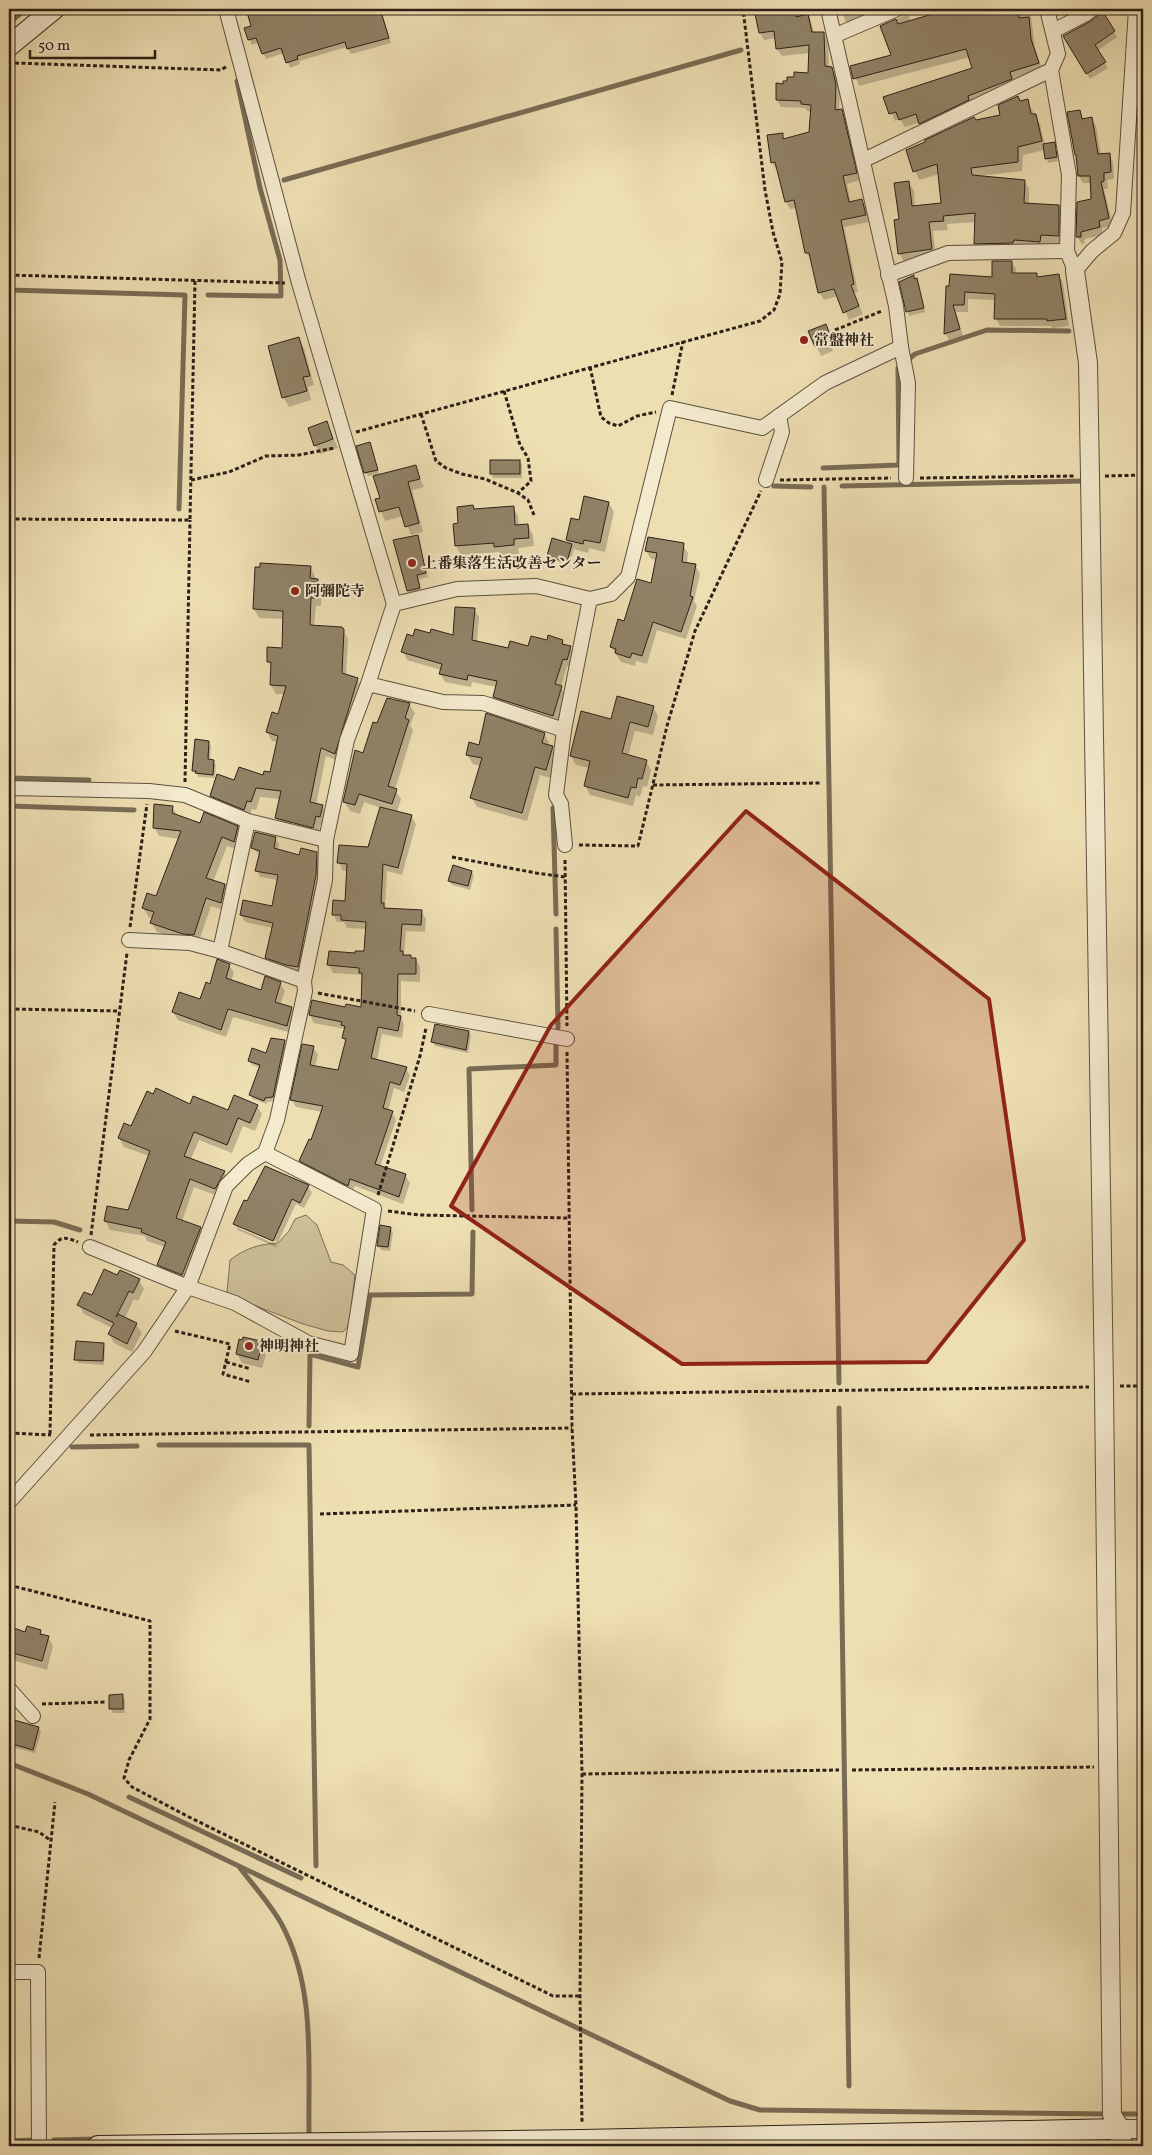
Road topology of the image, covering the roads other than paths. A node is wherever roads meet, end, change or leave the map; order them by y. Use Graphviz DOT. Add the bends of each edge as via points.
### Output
graph roads {
  1 [pos="54,9"];
  2 [pos="226,9"];
  3 [pos="828,9"];
  4 [pos="897,9"];
  5 [pos="1047,9"];
  6 [pos="1092,9"];
  7 [pos="1136,9"];
  8 [pos="1053,31"];
  9 [pos="836,35"];
  10 [pos="9,46"];
  11 [pos="1051,70"];
  12 [pos="864,160"];
  13 [pos="1067,251"];
  14 [pos="1075,271"];
  15 [pos="888,275"];
  16 [pos="900,347"];
  17 [pos="779,416"];
  18 [pos="906,478"];
  19 [pos="766,480"];
  20 [pos="590,599"];
  21 [pos="394,604"];
  22 [pos="368,684"];
  23 [pos="564,730"];
  24 [pos="9,788"];
  25 [pos="248,821"];
  26 [pos="326,840"];
  27 [pos="564,845"];
  28 [pos="129,940"];
  29 [pos="220,950"];
  30 [pos="304,986"];
  31 [pos="429,1014"];
  32 [pos="567,1039"];
  33 [pos="265,1153"];
  34 [pos="90,1247"];
  35 [pos="188,1287"];
  36 [pos="9,1502"];
  37 [pos="9,1688"];
  38 [pos="33,1716"];
  39 [pos="9,1972"];
  40 [pos="1143,2129"];
  41 [pos="1118,2130"];
  42 [pos="39,2146"];
  43 [pos="98,2146"];
  1 -- 10 [label="main road"];
  2 -- 21 [label="street" via="299,283"];
  3 -- 9 [label="street"];
  4 -- 9 [label="street"];
  5 -- 8 [label="street"];
  6 -- 8 [label="street"];
  7 -- 14 [label="street" via="1123,214 1114,233"];
  8 -- 11 [label="street" via="1058,54"];
  9 -- 12 [label="street"];
  11 -- 12 [label="street"];
  11 -- 13 [label="street" via="1069,175"];
  12 -- 15 [label="street"];
  13 -- 14 [label="street"];
  13 -- 15 [label="street" via="948,253"];
  14 -- 41 [label="street" via="1088,363 1113,2096"];
  15 -- 16 [label="street" via="896,306"];
  16 -- 17 [label="street" via="825,383"];
  16 -- 18 [label="street" via="908,383"];
  17 -- 19 [label="street" via="782,432"];
  17 -- 20 [label="street" via="762,428 669,410 628,577 611,594"];
  20 -- 21 [label="street" via="536,586 457,589"];
  20 -- 23 [label="street"];
  21 -- 22 [label="street"];
  22 -- 23 [label="street" via="443,702 483,703"];
  22 -- 26 [label="street" via="347,740"];
  23 -- 27 [label="street" via="556,795 561,804"];
  24 -- 25 [label="street" via="149,791 184,795"];
  25 -- 26 [label="street"];
  25 -- 29 [label="street"];
  26 -- 30 [label="street" via="325,880"];
  28 -- 29 [label="street" via="190,943"];
  29 -- 30 [label="street"];
  30 -- 33 [label="street" via="277,1120"];
  31 -- 32 [label="street"];
  33 -- 35 [label="street" via="248,1164 226,1186"];
  33 -- 35 [label="street" via="374,1209 352,1354 308,1343 235,1303"];
  34 -- 35 [label="street"];
  35 -- 36 [label="street" via="144,1352"];
  37 -- 38 [label="street"];
  39 -- 42 [label="street" via="38,1972"];
  40 -- 41 [label="street"];
  41 -- 43 [label="main road"];
}
